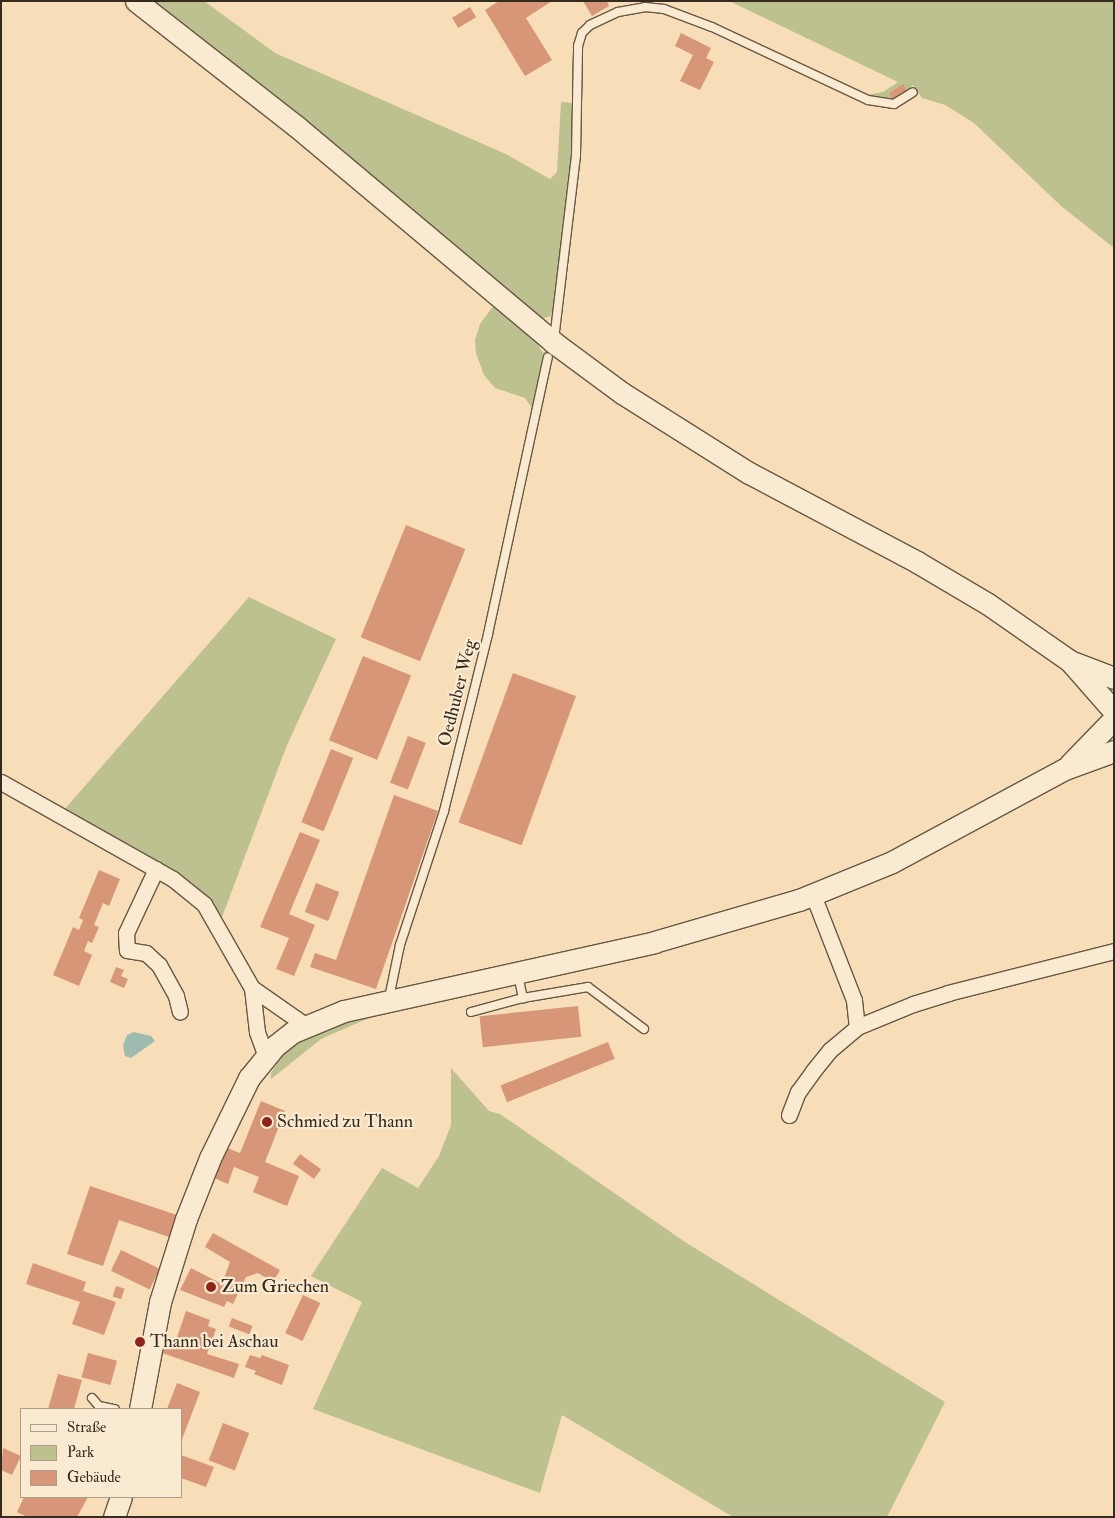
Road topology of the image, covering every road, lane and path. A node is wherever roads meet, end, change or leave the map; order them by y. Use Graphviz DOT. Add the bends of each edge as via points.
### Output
graph roads {
  1 [pos="136,1"];
  2 [pos="913,92"];
  3 [pos="551,350"];
  4 [pos="1070,661"];
  5 [pos="1114,678"];
  6 [pos="1112,716"];
  7 [pos="1114,751"];
  8 [pos="1065,769"];
  9 [pos="1,782"];
  10 [pos="156,869"];
  11 [pos="812,895"];
  12 [pos="1114,951"];
  13 [pos="518,973"];
  14 [pos="252,988"];
  15 [pos="523,998"];
  16 [pos="388,1000"];
  17 [pos="180,1012"];
  18 [pos="471,1012"];
  19 [pos="305,1025"];
  20 [pos="857,1027"];
  21 [pos="644,1029"];
  22 [pos="266,1057"];
  23 [pos="789,1116"];
  24 [pos="92,1398"];
  25 [pos="110,1408"];
  26 [pos="140,1408"];
  27 [pos="121,1498"];
  28 [pos="114,1517"];
  1 -- 3 [label="main road" via="296,126"];
  2 -- 3 [label="lane, Oedhuber Weg" via="894,104 868,100 712,27 664,9 645,7 618,12 590,25 582,33 578,46 576,155"];
  3 -- 4 [label="main road" via="701,444 925,566 988,604"];
  3 -- 16 [label="lane, Oedhuber Weg" via="488,634 444,811 400,945"];
  4 -- 5 [label="main road"];
  4 -- 6 [label="main road"];
  6 -- 8 [label="main road"];
  7 -- 8 [label="main road"];
  8 -- 11 [label="main road" via="933,842"];
  9 -- 10 [label="street"];
  10 -- 14 [label="street" via="204,904"];
  10 -- 17 [label="street" via="126,933 127,950 146,953 159,965"];
  11 -- 13 [label="main road" via="720,925"];
  11 -- 20 [label="street" via="854,1000"];
  12 -- 20 [label="street" via="948,993"];
  13 -- 15 [label="lane"];
  13 -- 16 [label="main road"];
  14 -- 19 [label="street"];
  14 -- 22 [label="street" via="257,1032"];
  15 -- 18 [label="lane"];
  15 -- 21 [label="lane" via="588,987"];
  16 -- 19 [label="main road" via="336,1013"];
  19 -- 22 [label="main road"];
  20 -- 23 [label="street" via="830,1050 813,1071 798,1092"];
  22 -- 26 [label="main road" via="237,1098 186,1219 158,1310"];
  24 -- 25 [label="lane" via="99,1406"];
  27 -- 28 [label="main road"];
}
